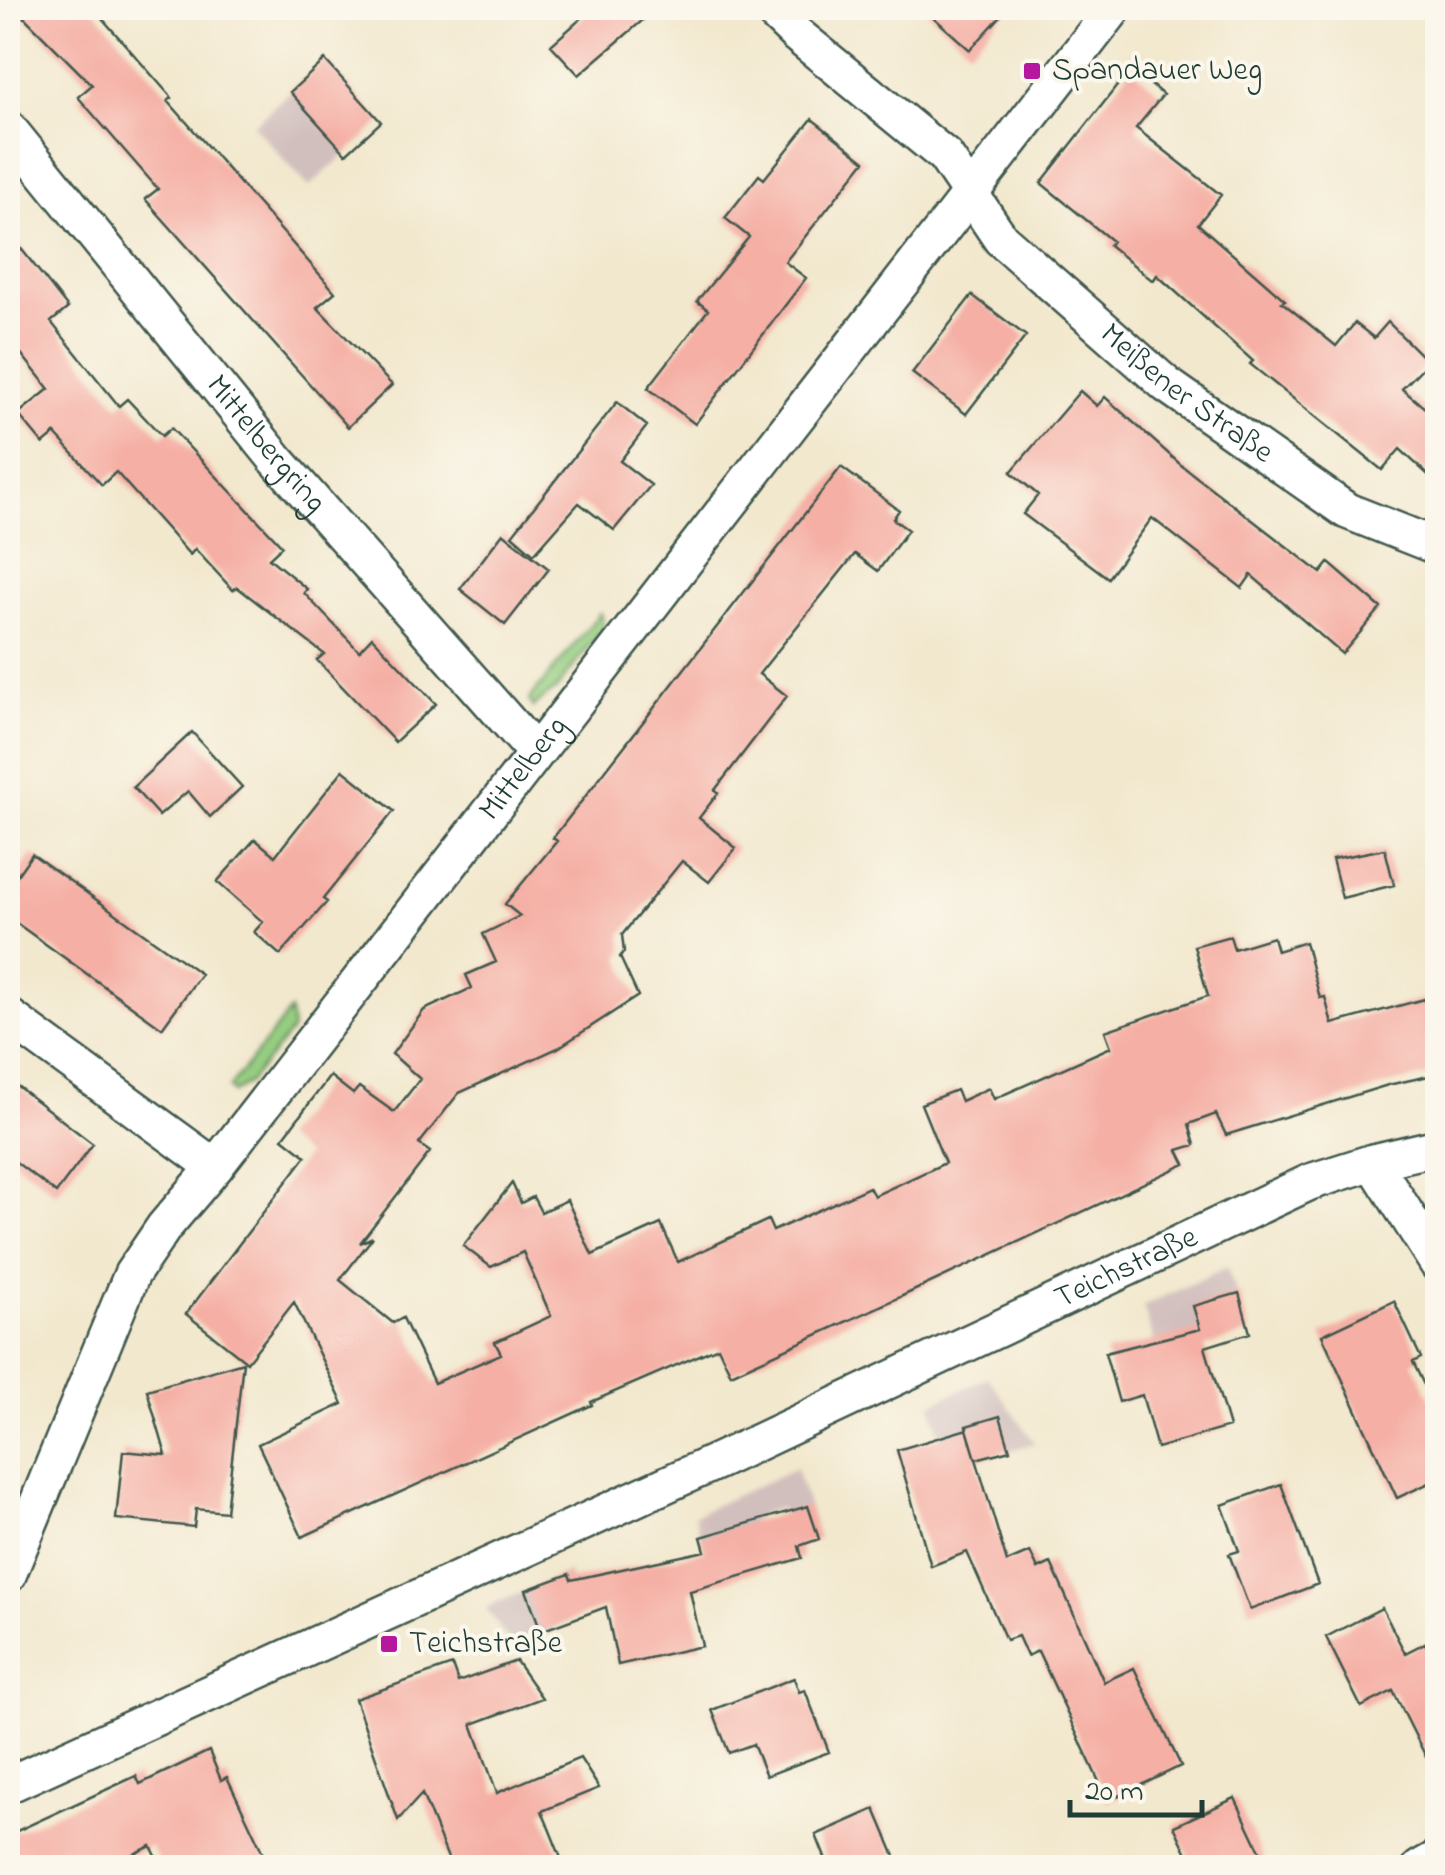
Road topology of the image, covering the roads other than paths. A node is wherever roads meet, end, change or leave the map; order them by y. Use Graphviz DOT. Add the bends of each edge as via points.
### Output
graph roads {
  1 [pos="769,8"];
  2 [pos="1114,8"];
  3 [pos="8,128"];
  4 [pos="971,194"];
  5 [pos="1438,548"];
  6 [pos="536,752"];
  7 [pos="10,1022"];
  8 [pos="1438,1147"];
  9 [pos="1373,1162"];
  10 [pos="215,1167"];
  11 [pos="1438,1264"];
  12 [pos="8,1575"];
  13 [pos="8,1785"];
  14 [pos="1438,1858"];
  15 [pos="1420,1868"];
  1 -- 4 [label="street" via="946,156"];
  2 -- 4 [label="street, Mittelberg"];
  3 -- 6 [label="street, Mittelbergring" via="276,459"];
  4 -- 5 [label="street, Meißener Straße" via="1001,239 1167,385 1348,511"];
  4 -- 6 [label="street, Mittelberg"];
  6 -- 10 [label="street, Mittelberg"];
  7 -- 10 [label="street"];
  8 -- 9 [label="street, Teichstraße"];
  9 -- 11 [label="street"];
  9 -- 13 [label="street, Teichstraße" via="1310,1182"];
  10 -- 12 [label="street, Mittelberg" via="132,1274"];
  14 -- 15 [label="street"];
}
